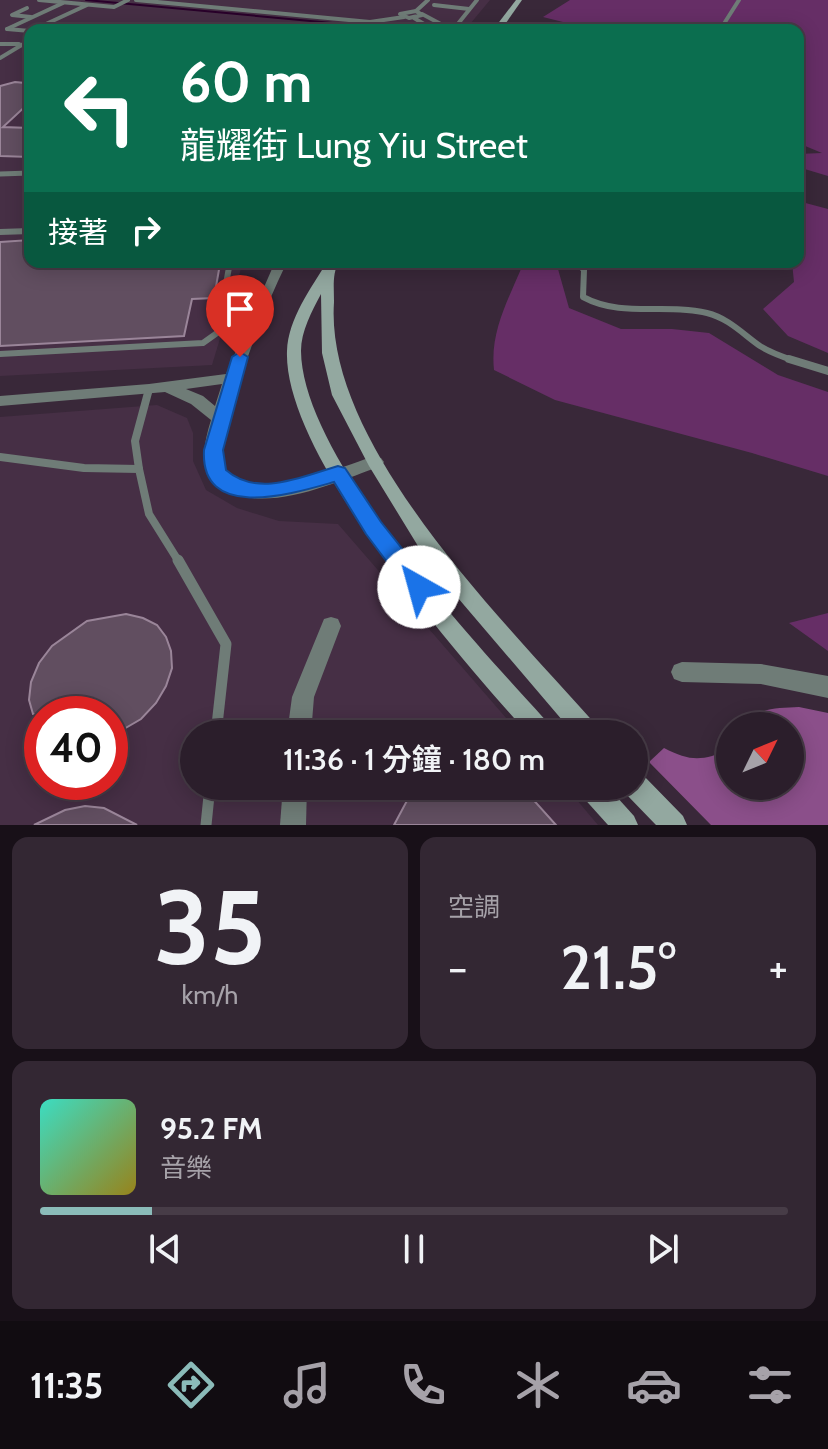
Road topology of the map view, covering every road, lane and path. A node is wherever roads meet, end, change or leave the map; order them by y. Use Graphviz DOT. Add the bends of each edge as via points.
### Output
graph roads {
  1 [pos="39,0"];
  2 [pos="136,0"];
  3 [pos="192,0"];
  4 [pos="234,0"];
  5 [pos="428,0"];
  6 [pos="440,0"];
  7 [pos="477,0"];
  8 [pos="519,0"];
  9 [pos="739,0"];
  10 [pos="127,1"];
  11 [pos="64,2"];
  12 [pos="184,4"];
  13 [pos="88,5"];
  14 [pos="27,8"];
  15 [pos="221,8"];
  16 [pos="469,9"];
  17 [pos="416,11"];
  18 [pos="422,14"];
  19 [pos="31,17"];
  20 [pos="404,17"];
  21 [pos="412,18"];
  22 [pos="45,24"];
  23 [pos="423,24"];
  24 [pos="441,24"];
  25 [pos="457,24"];
  26 [pos="501,24"];
  27 [pos="724,24"];
  28 [pos="24,29"];
  29 [pos="24,43"];
  30 [pos="0,44"];
  31 [pos="21,44"];
  32 [pos="0,58"];
  33 [pos="24,173"];
  34 [pos="0,174"];
  35 [pos="24,231"];
  36 [pos="0,232"];
  37 [pos="229,268"];
  38 [pos="278,268"];
  39 [pos="329,268"];
  40 [pos="331,268"];
  41 [pos="582,268"];
  42 [pos="0,354"];
  43 [pos="828,371"];
  44 [pos="232,378"];
  45 [pos="157,388"];
  46 [pos="0,401"];
  47 [pos="221,420"];
  48 [pos="0,457"];
  49 [pos="375,462"];
  50 [pos="139,469"];
  51 [pos="338,473"];
  52 [pos="331,626"];
  53 [pos="682,672"];
  54 [pos="828,687"];
  55 [pos="218,720"];
  56 [pos="301,720"];
  57 [pos="531,720"];
  58 [pos="577,720"];
  59 [pos="648,798"];
  60 [pos="209,800"];
  61 [pos="294,800"];
  62 [pos="603,800"];
  63 [pos="206,825"];
  64 [pos="293,825"];
  65 [pos="625,825"];
  66 [pos="674,825"];
  1 -- 11 [label="lane"];
  2 -- 12 [label="lane"];
  3 -- 12 [label="lane"];
  4 -- 15 [label="lane"];
  5 -- 17 [label="lane"];
  6 -- 16 [label="lane" via="433,8"];
  7 -- 16 [label="lane"];
  8 -- 26 [label="street"];
  9 -- 27 [label="lane"];
  10 -- 13 [label="lane"];
  11 -- 13 [label="lane"];
  11 -- 19 [label="lane"];
  12 -- 15 [label="lane"];
  13 -- 22 [label="lane"];
  14 -- 19 [label="lane" via="12,15"];
  15 -- 20 [label="lane" via="370,22"];
  16 -- 25 [label="lane"];
  17 -- 18 [label="lane"];
  17 -- 20 [label="lane" via="400,14"];
  18 -- 21 [label="lane"];
  18 -- 24 [label="lane"];
  19 -- 28 [label="lane" via="7,28"];
  20 -- 21 [label="lane"];
  21 -- 23 [label="lane"];
  29 -- 31 [label="lane"];
  30 -- 31 [label="lane"];
  31 -- 32 [label="lane"];
  33 -- 34 [label="lane"];
  35 -- 36 [label="lane"];
  37 -- 42 [label="lane" via="217,333 203,343"];
  38 -- 44 [label="street"];
  39 -- 51 [label="street" via="303,317 294,350 300,399"];
  40 -- 49 [label="street" via="329,353 340,395"];
  41 -- 43 [label="lane" via="583,297 592,304 707,313 728,319 773,353"];
  44 -- 45 [label="street"];
  44 -- 47 [label="street"];
  45 -- 46 [label="street"];
  45 -- 47 [label="street" via="197,400"];
  45 -- 50 [label="lane" via="135,441"];
  47 -- 51 [label="street" via="213,463 229,484 263,492"];
  48 -- 50 [label="lane"];
  49 -- 51 [label="street"];
  49 -- 58 [label="street" via="436,558"];
  50 -- 55 [label="lane" via="149,514 226,644"];
  51 -- 57 [label="street" via="440,614"];
  52 -- 56 [label="street" via="303,697"];
  53 -- 54 [label="street" via="761,674"];
  59 -- 66 [label="street"];
  60 -- 63 [label="lane"];
  61 -- 64 [label="street"];
  62 -- 65 [label="street"];
}
